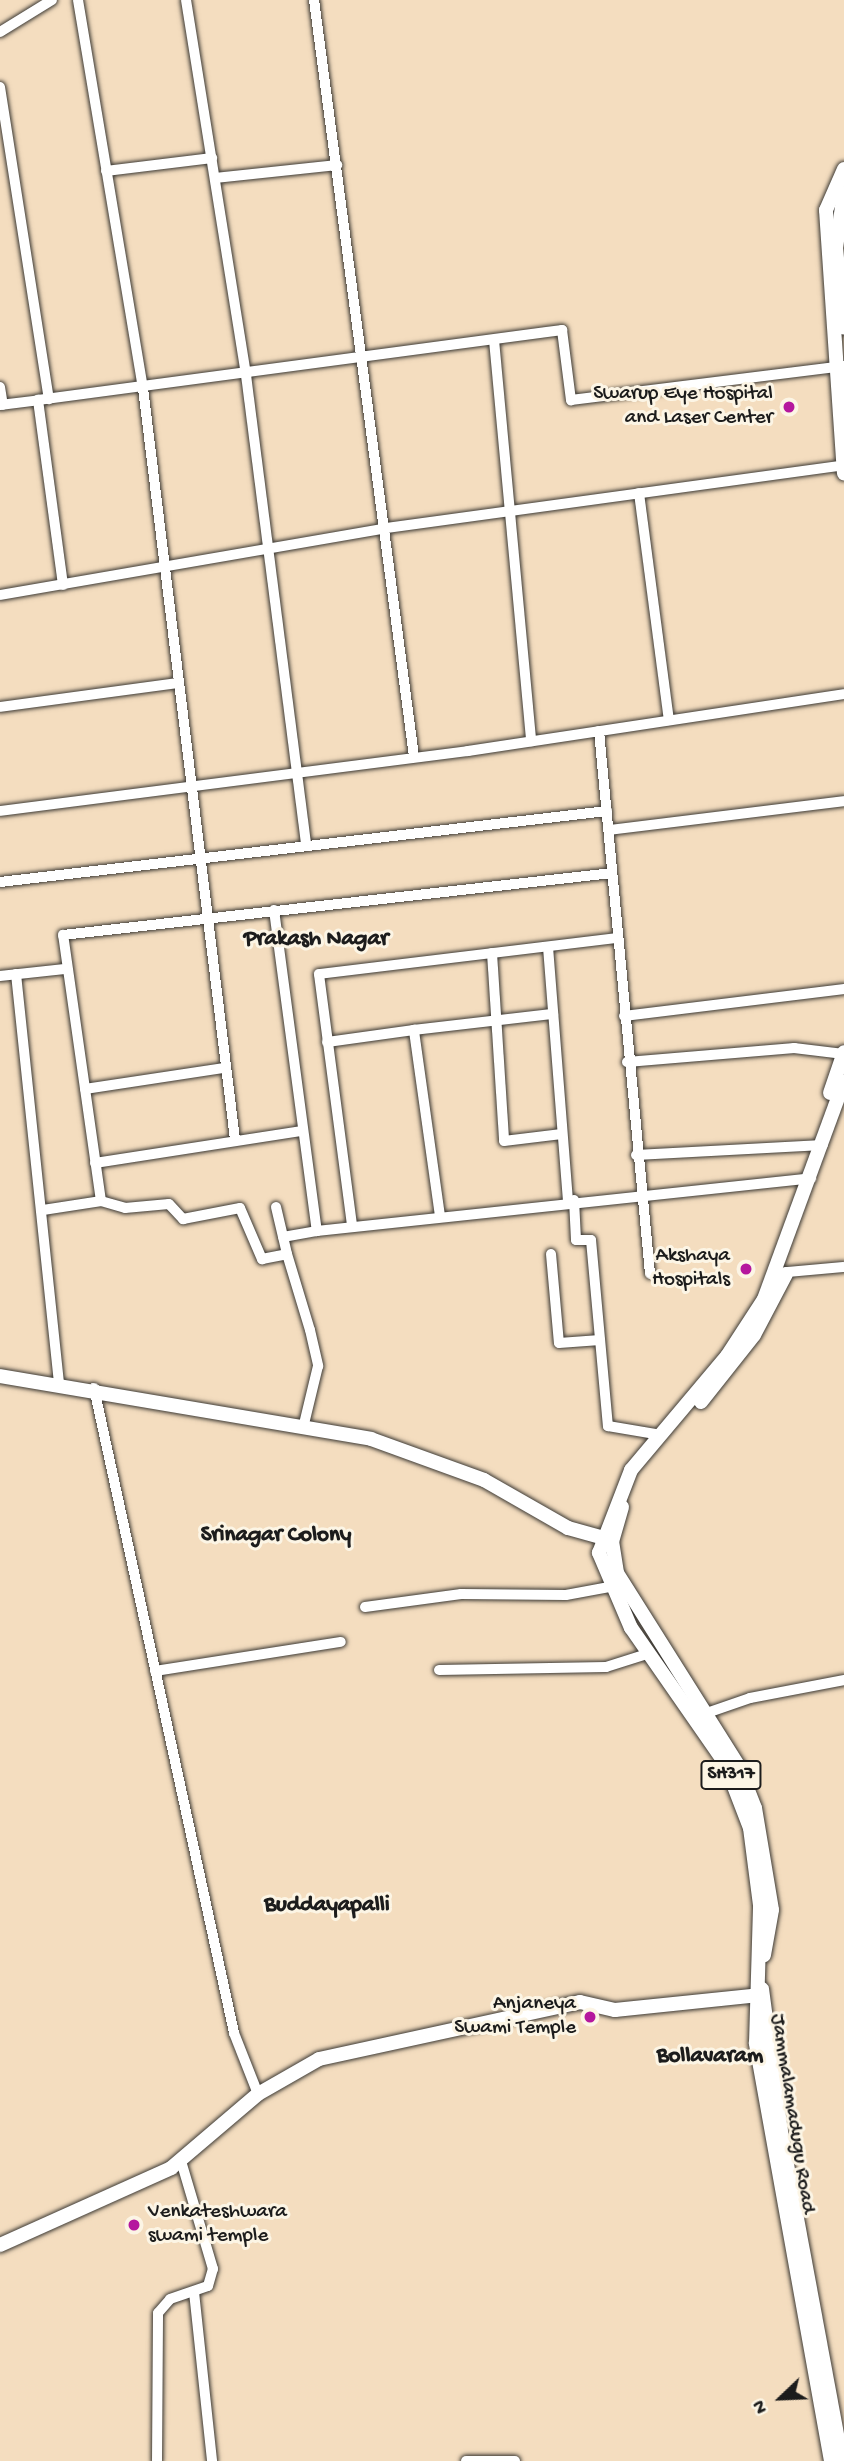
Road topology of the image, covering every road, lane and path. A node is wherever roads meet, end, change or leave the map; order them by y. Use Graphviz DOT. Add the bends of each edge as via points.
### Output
graph roads {
  1 [pos="52,0"];
  2 [pos="78,0"];
  3 [pos="186,0"];
  4 [pos="314,0"];
  5 [pos="0,32"];
  6 [pos="0,88"];
  7 [pos="212,158"];
  8 [pos="337,165"];
  9 [pos="844,169"];
  10 [pos="106,171"];
  11 [pos="215,178"];
  12 [pos="844,193"];
  13 [pos="840,228"];
  14 [pos="844,328"];
  15 [pos="494,340"];
  16 [pos="364,358"];
  17 [pos="839,367"];
  18 [pos="246,375"];
  19 [pos="0,387"];
  20 [pos="143,388"];
  21 [pos="43,399"];
  22 [pos="1,405"];
  23 [pos="844,465"];
  24 [pos="844,473"];
  25 [pos="639,493"];
  26 [pos="509,511"];
  27 [pos="387,528"];
  28 [pos="266,550"];
  29 [pos="165,567"];
  30 [pos="63,584"];
  31 [pos="0,594"];
  32 [pos="178,683"];
  33 [pos="844,694"];
  34 [pos="0,707"];
  35 [pos="669,720"];
  36 [pos="598,730"];
  37 [pos="531,741"];
  38 [pos="414,757"];
  39 [pos="296,771"];
  40 [pos="195,784"];
  41 [pos="844,801"];
  42 [pos="0,811"];
  43 [pos="607,811"];
  44 [pos="609,830"];
  45 [pos="306,845"];
  46 [pos="205,858"];
  47 [pos="612,873"];
  48 [pos="0,882"];
  49 [pos="274,910"];
  50 [pos="213,917"];
  51 [pos="617,939"];
  52 [pos="548,947"];
  53 [pos="492,953"];
  54 [pos="65,969"];
  55 [pos="16,974"];
  56 [pos="0,976"];
  57 [pos="844,989"];
  58 [pos="553,1014"];
  59 [pos="624,1016"];
  60 [pos="497,1020"];
  61 [pos="414,1030"];
  62 [pos="327,1042"];
  63 [pos="844,1054"];
  64 [pos="628,1062"];
  65 [pos="224,1068"];
  66 [pos="844,1082"];
  67 [pos="85,1089"];
  68 [pos="301,1131"];
  69 [pos="562,1134"];
  70 [pos="235,1139"];
  71 [pos="819,1145"];
  72 [pos="636,1155"];
  73 [pos="95,1163"];
  74 [pos="806,1183"];
  75 [pos="639,1196"];
  76 [pos="101,1201"];
  77 [pos="571,1201"];
  78 [pos="276,1207"];
  79 [pos="43,1210"];
  80 [pos="440,1216"];
  81 [pos="352,1225"];
  82 [pos="317,1231"];
  83 [pos="283,1237"];
  84 [pos="287,1254"];
  85 [pos="551,1254"];
  86 [pos="844,1267"];
  87 [pos="787,1272"];
  88 [pos="650,1274"];
  89 [pos="600,1340"];
  90 [pos="0,1376"];
  91 [pos="59,1381"];
  92 [pos="94,1388"];
  93 [pos="304,1424"];
  94 [pos="661,1435"];
  95 [pos="607,1539"];
  96 [pos="609,1587"];
  97 [pos="365,1607"];
  98 [pos="642,1633"];
  99 [pos="341,1642"];
  100 [pos="647,1654"];
  101 [pos="439,1670"];
  102 [pos="155,1671"];
  103 [pos="844,1681"];
  104 [pos="698,1716"];
  105 [pos="757,1996"];
  106 [pos="257,2094"];
  107 [pos="181,2161"];
  108 [pos="0,2245"];
  109 [pos="194,2292"];
  110 [pos="809,2299"];
  111 [pos="157,2461"];
  112 [pos="212,2461"];
  113 [pos="466,2461"];
  114 [pos="516,2461"];
  115 [pos="831,2461"];
  116 [pos="842,2461"];
  1 -- 5 [label="street"];
  2 -- 10 [label="street"];
  3 -- 7 [label="street"];
  4 -- 8 [label="street"];
  6 -- 21 [label="street"];
  7 -- 10 [label="street"];
  7 -- 11 [label="street"];
  8 -- 11 [label="street"];
  8 -- 16 [label="street"];
  9 -- 17 [label="main road" via="826,210"];
  10 -- 20 [label="street"];
  11 -- 18 [label="street"];
  12 -- 13 [label="main road"];
  13 -- 14 [label="main road"];
  15 -- 16 [label="street"];
  15 -- 17 [label="street" via="562,330 571,400"];
  15 -- 26 [label="street"];
  16 -- 18 [label="street"];
  16 -- 27 [label="street"];
  17 -- 23 [label="main road"];
  18 -- 20 [label="street"];
  18 -- 28 [label="street"];
  19 -- 22 [label="street"];
  20 -- 21 [label="street"];
  20 -- 29 [label="street"];
  21 -- 22 [label="street"];
  21 -- 30 [label="street"];
  23 -- 24 [label="main road"];
  23 -- 25 [label="street"];
  25 -- 26 [label="street"];
  25 -- 35 [label="street"];
  26 -- 27 [label="street"];
  26 -- 37 [label="street"];
  27 -- 28 [label="street"];
  27 -- 38 [label="street"];
  28 -- 29 [label="street"];
  28 -- 39 [label="street"];
  29 -- 30 [label="street"];
  29 -- 32 [label="street"];
  30 -- 31 [label="street"];
  32 -- 34 [label="street"];
  32 -- 40 [label="street"];
  33 -- 35 [label="street"];
  35 -- 36 [label="street"];
  36 -- 37 [label="street"];
  36 -- 43 [label="street"];
  37 -- 38 [label="street"];
  38 -- 39 [label="street"];
  39 -- 40 [label="street"];
  39 -- 45 [label="street"];
  40 -- 42 [label="street"];
  40 -- 46 [label="street"];
  41 -- 44 [label="street"];
  43 -- 44 [label="street"];
  43 -- 45 [label="street"];
  44 -- 47 [label="street"];
  45 -- 46 [label="street"];
  46 -- 48 [label="street"];
  46 -- 50 [label="street"];
  47 -- 49 [label="street"];
  47 -- 51 [label="street"];
  49 -- 50 [label="street"];
  49 -- 68 [label="street"];
  50 -- 54 [label="street" via="63,935"];
  50 -- 65 [label="street"];
  51 -- 52 [label="street"];
  51 -- 59 [label="street"];
  52 -- 53 [label="street"];
  52 -- 58 [label="street"];
  53 -- 60 [label="street"];
  53 -- 62 [label="street" via="319,974"];
  54 -- 55 [label="street"];
  54 -- 67 [label="street"];
  55 -- 56 [label="street"];
  55 -- 79 [label="street"];
  57 -- 59 [label="street"];
  58 -- 60 [label="street"];
  58 -- 69 [label="street"];
  59 -- 64 [label="street"];
  60 -- 61 [label="street"];
  60 -- 69 [label="street" via="504,1140"];
  61 -- 62 [label="street"];
  61 -- 80 [label="street"];
  62 -- 81 [label="street"];
  63 -- 64 [label="street" via="794,1048"];
  63 -- 71 [label="main road"];
  64 -- 72 [label="street"];
  65 -- 67 [label="street"];
  65 -- 70 [label="street"];
  66 -- 71 [label="main road"];
  67 -- 73 [label="street"];
  68 -- 70 [label="street"];
  68 -- 82 [label="street"];
  69 -- 77 [label="street"];
  70 -- 73 [label="street" via="219,1147"];
  71 -- 72 [label="street"];
  71 -- 74 [label="main road"];
  72 -- 75 [label="street"];
  73 -- 76 [label="street"];
  74 -- 75 [label="street"];
  74 -- 87 [label="main road"];
  74 -- 94 [label="main road" via="764,1298"];
  75 -- 77 [label="street"];
  75 -- 88 [label="street"];
  76 -- 79 [label="street"];
  76 -- 84 [label="street" via="125,1208 169,1204 183,1219 240,1208 262,1259"];
  77 -- 80 [label="street"];
  77 -- 89 [label="street" via="576,1240 590,1240"];
  78 -- 83 [label="street"];
  79 -- 91 [label="street"];
  80 -- 81 [label="street"];
  81 -- 82 [label="street"];
  82 -- 83 [label="street"];
  83 -- 84 [label="street"];
  84 -- 93 [label="street" via="318,1366"];
  85 -- 89 [label="street" via="559,1343"];
  86 -- 87 [label="street"];
  87 -- 95 [label="main road" via="741,1354 639,1475"];
  89 -- 94 [label="street" via="610,1430 647,1428"];
  90 -- 91 [label="main road"];
  91 -- 92 [label="main road"];
  92 -- 93 [label="main road"];
  92 -- 102 [label="street"];
  93 -- 95 [label="main road" via="440,1462 562,1525"];
  94 -- 95 [label="main road" via="631,1470"];
  95 -- 96 [label="main road" via="599,1553"];
  95 -- 98 [label="main road"];
  96 -- 97 [label="street" via="566,1595 461,1594"];
  96 -- 98 [label="main road"];
  98 -- 100 [label="main road"];
  98 -- 104 [label="main road"];
  99 -- 102 [label="street"];
  100 -- 101 [label="street" via="606,1667"];
  100 -- 104 [label="main road"];
  102 -- 106 [label="street" via="234,2033"];
  103 -- 104 [label="street"];
  104 -- 105 [label="main road" via="746,1799 758,1843 772,1910 760,1957"];
  105 -- 106 [label="main road" via="615,2010 580,2003 491,2018 319,2059"];
  105 -- 110 [label="main road" via="786,2196"];
  106 -- 107 [label="main road"];
  107 -- 108 [label="main road"];
  107 -- 109 [label="street" via="212,2269 208,2286"];
  109 -- 111 [label="street" via="170,2299 158,2313"];
  109 -- 112 [label="street"];
  110 -- 115 [label="main road"];
  110 -- 116 [label="main road"];
  113 -- 114 [label="street"];
}
